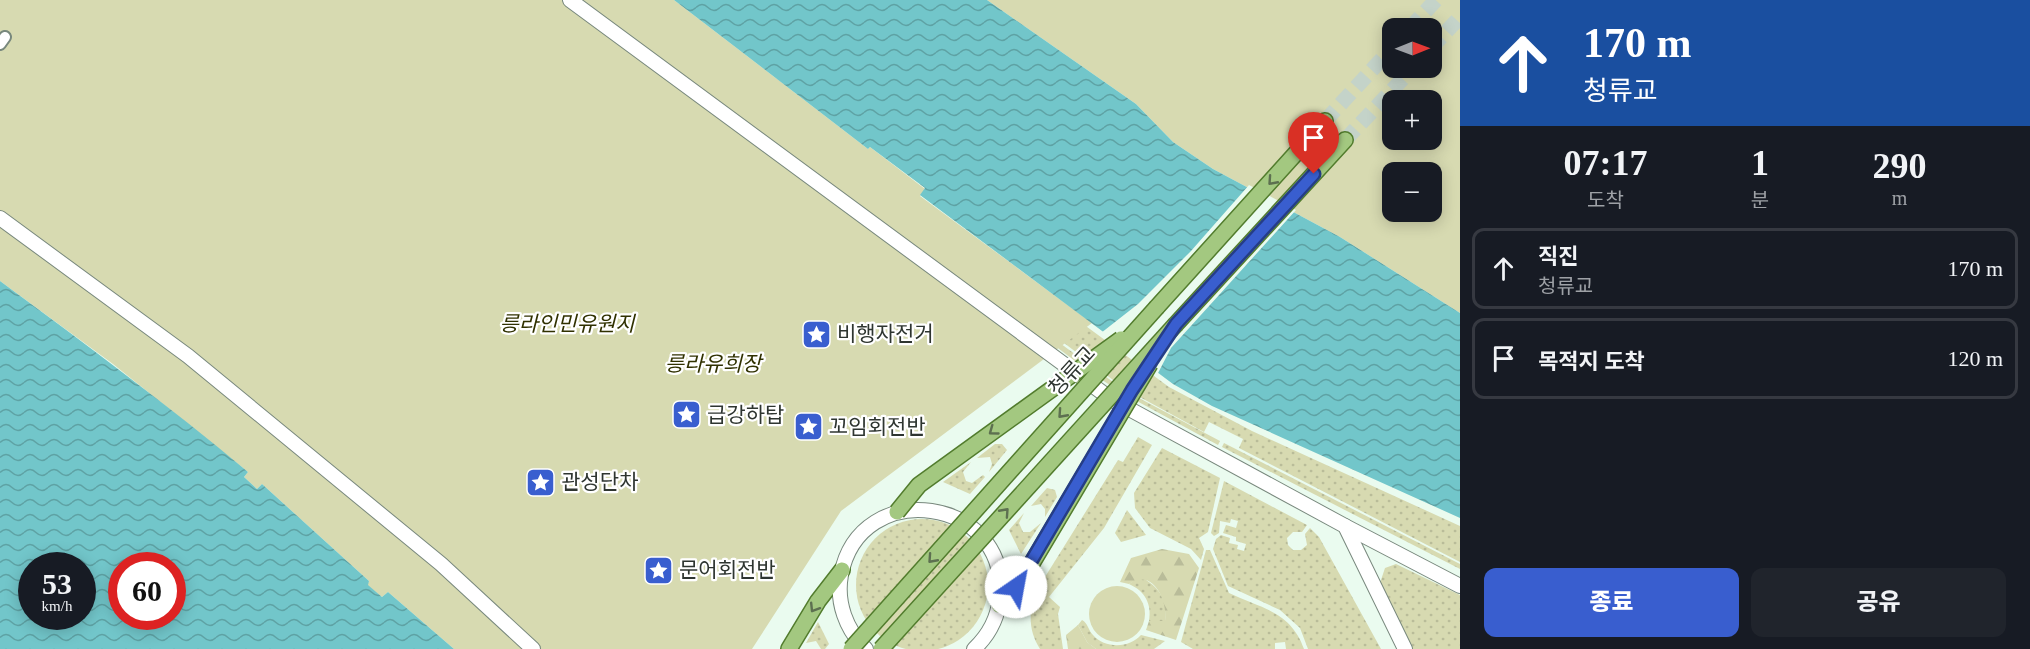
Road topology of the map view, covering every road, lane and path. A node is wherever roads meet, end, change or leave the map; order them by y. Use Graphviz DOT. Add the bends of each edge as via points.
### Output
graph roads {
  1 [pos="570,0"];
  2 [pos="1325,121"];
  3 [pos="1345,140"];
  4 [pos="0,218"];
  5 [pos="1157,308"];
  6 [pos="1176,324"];
  7 [pos="897,512"];
  8 [pos="1345,526"];
  9 [pos="842,570"];
  10 [pos="1460,586"];
  11 [pos="999,605"];
  12 [pos="980,647"];
  13 [pos="532,649"];
  14 [pos="789,649"];
  15 [pos="851,649"];
  16 [pos="866,649"];
  17 [pos="881,649"];
  18 [pos="1405,649"];
  1 -- 8 [label="street" via="1111,399"];
  2 -- 5 [label="main road, 청류교, one-way"];
  3 -- 6 [label="main road"];
  4 -- 13 [label="street" via="188,356 441,564"];
  5 -- 7 [label="main road, one-way, bridge" via="920,485"];
  5 -- 15 [label="main road, 청류교, one-way, bridge"];
  6 -- 11 [label="main road, bridge" via="1132,390 1025,575"];
  17 -- 6 [label="main road, one-way, bridge"];
  7 -- 9 [label="street" via="862,534"];
  7 -- 11 [label="street, bridge" via="932,510 954,516 974,529 994,558 1000,581"];
  8 -- 10 [label="street"];
  8 -- 18 [label="street"];
  9 -- 14 [label="main road, one-way"];
  9 -- 16 [label="street" via="843,610 852,633"];
  11 -- 12 [label="street"];
}
